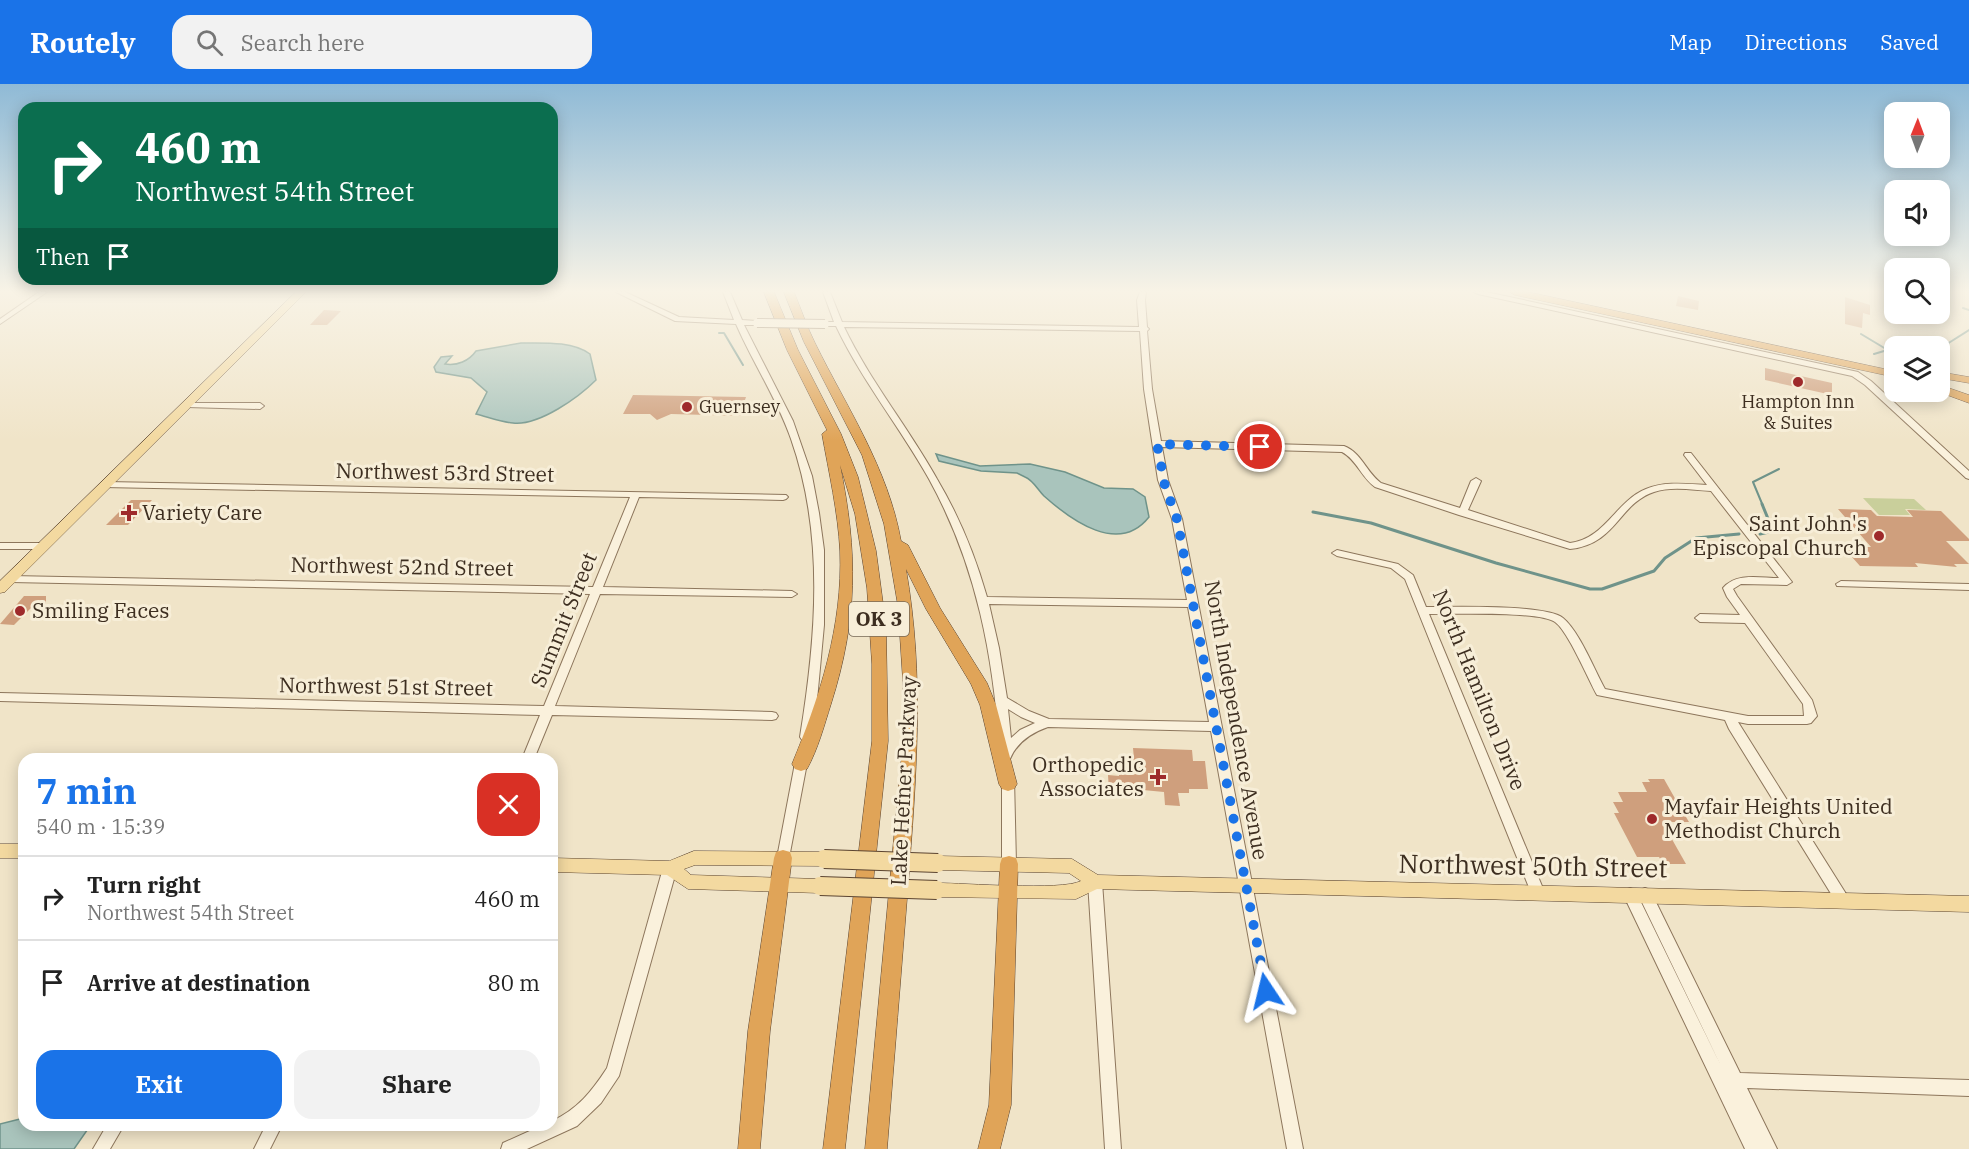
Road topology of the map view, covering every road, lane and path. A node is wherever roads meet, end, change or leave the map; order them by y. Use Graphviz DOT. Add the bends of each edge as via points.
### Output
graph roads {
  1 [pos="251,342"];
  2 [pos="747,342"];
  3 [pos="788,342"];
  4 [pos="811,342"];
  5 [pos="850,342"];
  6 [pos="1145,342"];
  7 [pos="1722,342"];
  8 [pos="1745,342"];
  9 [pos="1785,342"];
  10 [pos="1884,363"];
  11 [pos="1969,370"];
  12 [pos="1884,372"];
  13 [pos="1950,373"];
  14 [pos="1950,376"];
  15 [pos="1969,380"];
  16 [pos="1950,385"];
  17 [pos="1969,389"];
  18 [pos="1950,392"];
  19 [pos="1969,399"];
  20 [pos="187,405"];
  21 [pos="260,406"];
  22 [pos="824,411"];
  23 [pos="1157,444"];
  24 [pos="1688,455"];
  25 [pos="1969,476"];
  26 [pos="1476,481"];
  27 [pos="106,485"];
  28 [pos="1714,488"];
  29 [pos="635,495"];
  30 [pos="783,497"];
  31 [pos="1462,513"];
  32 [pos="891,524"];
  33 [pos="0,546"];
  34 [pos="44,546"];
  35 [pos="1337,553"];
  36 [pos="11,579"];
  37 [pos="1841,584"];
  38 [pos="1969,586"];
  39 [pos="0,589"];
  40 [pos="598,591"];
  41 [pos="792,594"];
  42 [pos="982,600"];
  43 [pos="1193,604"];
  44 [pos="1424,610"];
  45 [pos="1700,618"];
  46 [pos="1747,619"];
  47 [pos="0,698"];
  48 [pos="1004,700"];
  49 [pos="548,710"];
  50 [pos="772,716"];
  51 [pos="1730,717"];
  52 [pos="1048,723"];
  53 [pos="1216,727"];
  54 [pos="530,753"];
  55 [pos="1006,755"];
  56 [pos="801,764"];
  57 [pos="1008,784"];
  58 [pos="0,851"];
  59 [pos="18,851"];
  60 [pos="783,858"];
  61 [pos="1009,864"];
  62 [pos="558,865"];
  63 [pos="669,868"];
  64 [pos="1095,882"];
  65 [pos="1245,884"];
  66 [pos="779,885"];
  67 [pos="1537,891"];
  68 [pos="1009,892"];
  69 [pos="1638,894"];
  70 [pos="1843,901"];
  71 [pos="1969,904"];
  72 [pos="1736,1080"];
  73 [pos="1969,1088"];
  74 [pos="558,1126"];
  75 [pos="1751,1129"];
  76 [pos="112,1131"];
  77 [pos="271,1131"];
  78 [pos="547,1131"];
  79 [pos="101,1149"];
  80 [pos="262,1149"];
  81 [pos="509,1149"];
  82 [pos="749,1149"];
  83 [pos="834,1149"];
  84 [pos="876,1149"];
  85 [pos="989,1149"];
  86 [pos="1113,1149"];
  87 [pos="1295,1149"];
  88 [pos="1753,1149"];
  89 [pos="1769,1149"];
  1 -- 20 [label="main road"];
  2 -- 56 [label="street" via="796,439 817,517 821,586 817,650"];
  3 -- 22 [label="highway, Lake Hefner Parkway / OK 3"];
  4 -- 32 [label="highway, Lake Hefner Parkway / OK 3" via="858,432"];
  5 -- 42 [label="street" via="949,509"];
  6 -- 23 [label="street, North Independence Avenue" via="1146,375"];
  7 -- 25 [label="street" via="1862,378"];
  8 -- 12 [label="highway"];
  9 -- 10 [label="highway"];
  11 -- 13 [label="highway"];
  14 -- 15 [label="highway"];
  16 -- 17 [label="highway"];
  18 -- 19 [label="highway"];
  20 -- 21 [label="street"];
  20 -- 27 [label="main road"];
  22 -- 56 [label="highway" via="843,517 846,593 835,660 815,731"];
  22 -- 83 [label="highway, Lake Hefner Parkway / OK 3" via="854,481 869,540 878,605 882,682 879,752"];
  23 -- 31 [label="street" via="1344,449 1354,454 1366,477 1378,485"];
  23 -- 43 [label="street, North Independence Avenue" via="1165,486 1177,519"];
  24 -- 28 [label="street"];
  26 -- 31 [label="street"];
  27 -- 29 [label="street, Northwest 53rd Street"];
  27 -- 34 [label="main road"];
  28 -- 31 [label="street" via="1646,492 1589,543 1577,546"];
  28 -- 46 [label="street" via="1787,582 1730,584 1729,592"];
  29 -- 30 [label="street, Northwest 53rd Street"];
  29 -- 40 [label="street, Summit Street"];
  32 -- 57 [label="highway" via="933,609 979,683"];
  32 -- 84 [label="highway, Lake Hefner Parkway / OK 3" via="909,641 910,751"];
  33 -- 34 [label="street"];
  34 -- 36 [label="main road"];
  35 -- 44 [label="street, North Hamilton Drive" via="1402,571 1414,585"];
  36 -- 39 [label="main road"];
  36 -- 40 [label="street, Northwest 52nd Street"];
  37 -- 38 [label="street"];
  40 -- 41 [label="street, Northwest 52nd Street"];
  40 -- 49 [label="street, Summit Street"];
  42 -- 43 [label="street"];
  42 -- 48 [label="street"];
  43 -- 53 [label="street, North Independence Avenue"];
  44 -- 51 [label="street" via="1550,615 1567,628 1601,692"];
  44 -- 67 [label="street, North Hamilton Drive"];
  45 -- 46 [label="street"];
  46 -- 51 [label="street" via="1808,703 1811,716 1799,722"];
  47 -- 49 [label="street, Northwest 51st Street"];
  48 -- 52 [label="street" via="1024,714"];
  48 -- 55 [label="street"];
  49 -- 50 [label="street, Northwest 51st Street"];
  49 -- 54 [label="street, Summit Street"];
  51 -- 70 [label="street"];
  52 -- 53 [label="street"];
  52 -- 55 [label="street" via="1022,734"];
  53 -- 65 [label="street, North Independence Avenue"];
  55 -- 57 [label="street"];
  56 -- 60 [label="street"];
  57 -- 61 [label="street"];
  58 -- 59 [label="main road"];
  60 -- 61 [label="main road, Northwest 50th Street, bridge"];
  60 -- 63 [label="main road, Northwest 50th Street" via="694,858"];
  60 -- 66 [label="highway"];
  61 -- 64 [label="main road, Northwest 50th Street" via="1072,866"];
  61 -- 68 [label="highway"];
  62 -- 63 [label="main road, Northwest 50th Street"];
  63 -- 66 [label="main road, Northwest 50th Street" via="688,882"];
  63 -- 74 [label="street" via="614,1071 596,1098"];
  64 -- 65 [label="main road, Northwest 50th Street"];
  64 -- 68 [label="main road, Northwest 50th Street" via="1076,892"];
  64 -- 86 [label="street"];
  65 -- 67 [label="main road, Northwest 50th Street"];
  65 -- 87 [label="street, North Independence Avenue"];
  66 -- 68 [label="main road, Northwest 50th Street, bridge"];
  66 -- 82 [label="highway" via="759,1031"];
  67 -- 69 [label="main road, Northwest 50th Street"];
  68 -- 85 [label="highway" via="1000,1105"];
  69 -- 70 [label="main road, Northwest 50th Street"];
  69 -- 72 [label="street"];
  69 -- 75 [label="street"];
  70 -- 71 [label="main road, Northwest 50th Street"];
  72 -- 73 [label="street"];
  72 -- 75 [label="street"];
  75 -- 88 [label="street"];
  75 -- 89 [label="street"];
  76 -- 79 [label="street"];
  77 -- 80 [label="street"];
  78 -- 81 [label="street"];
}
